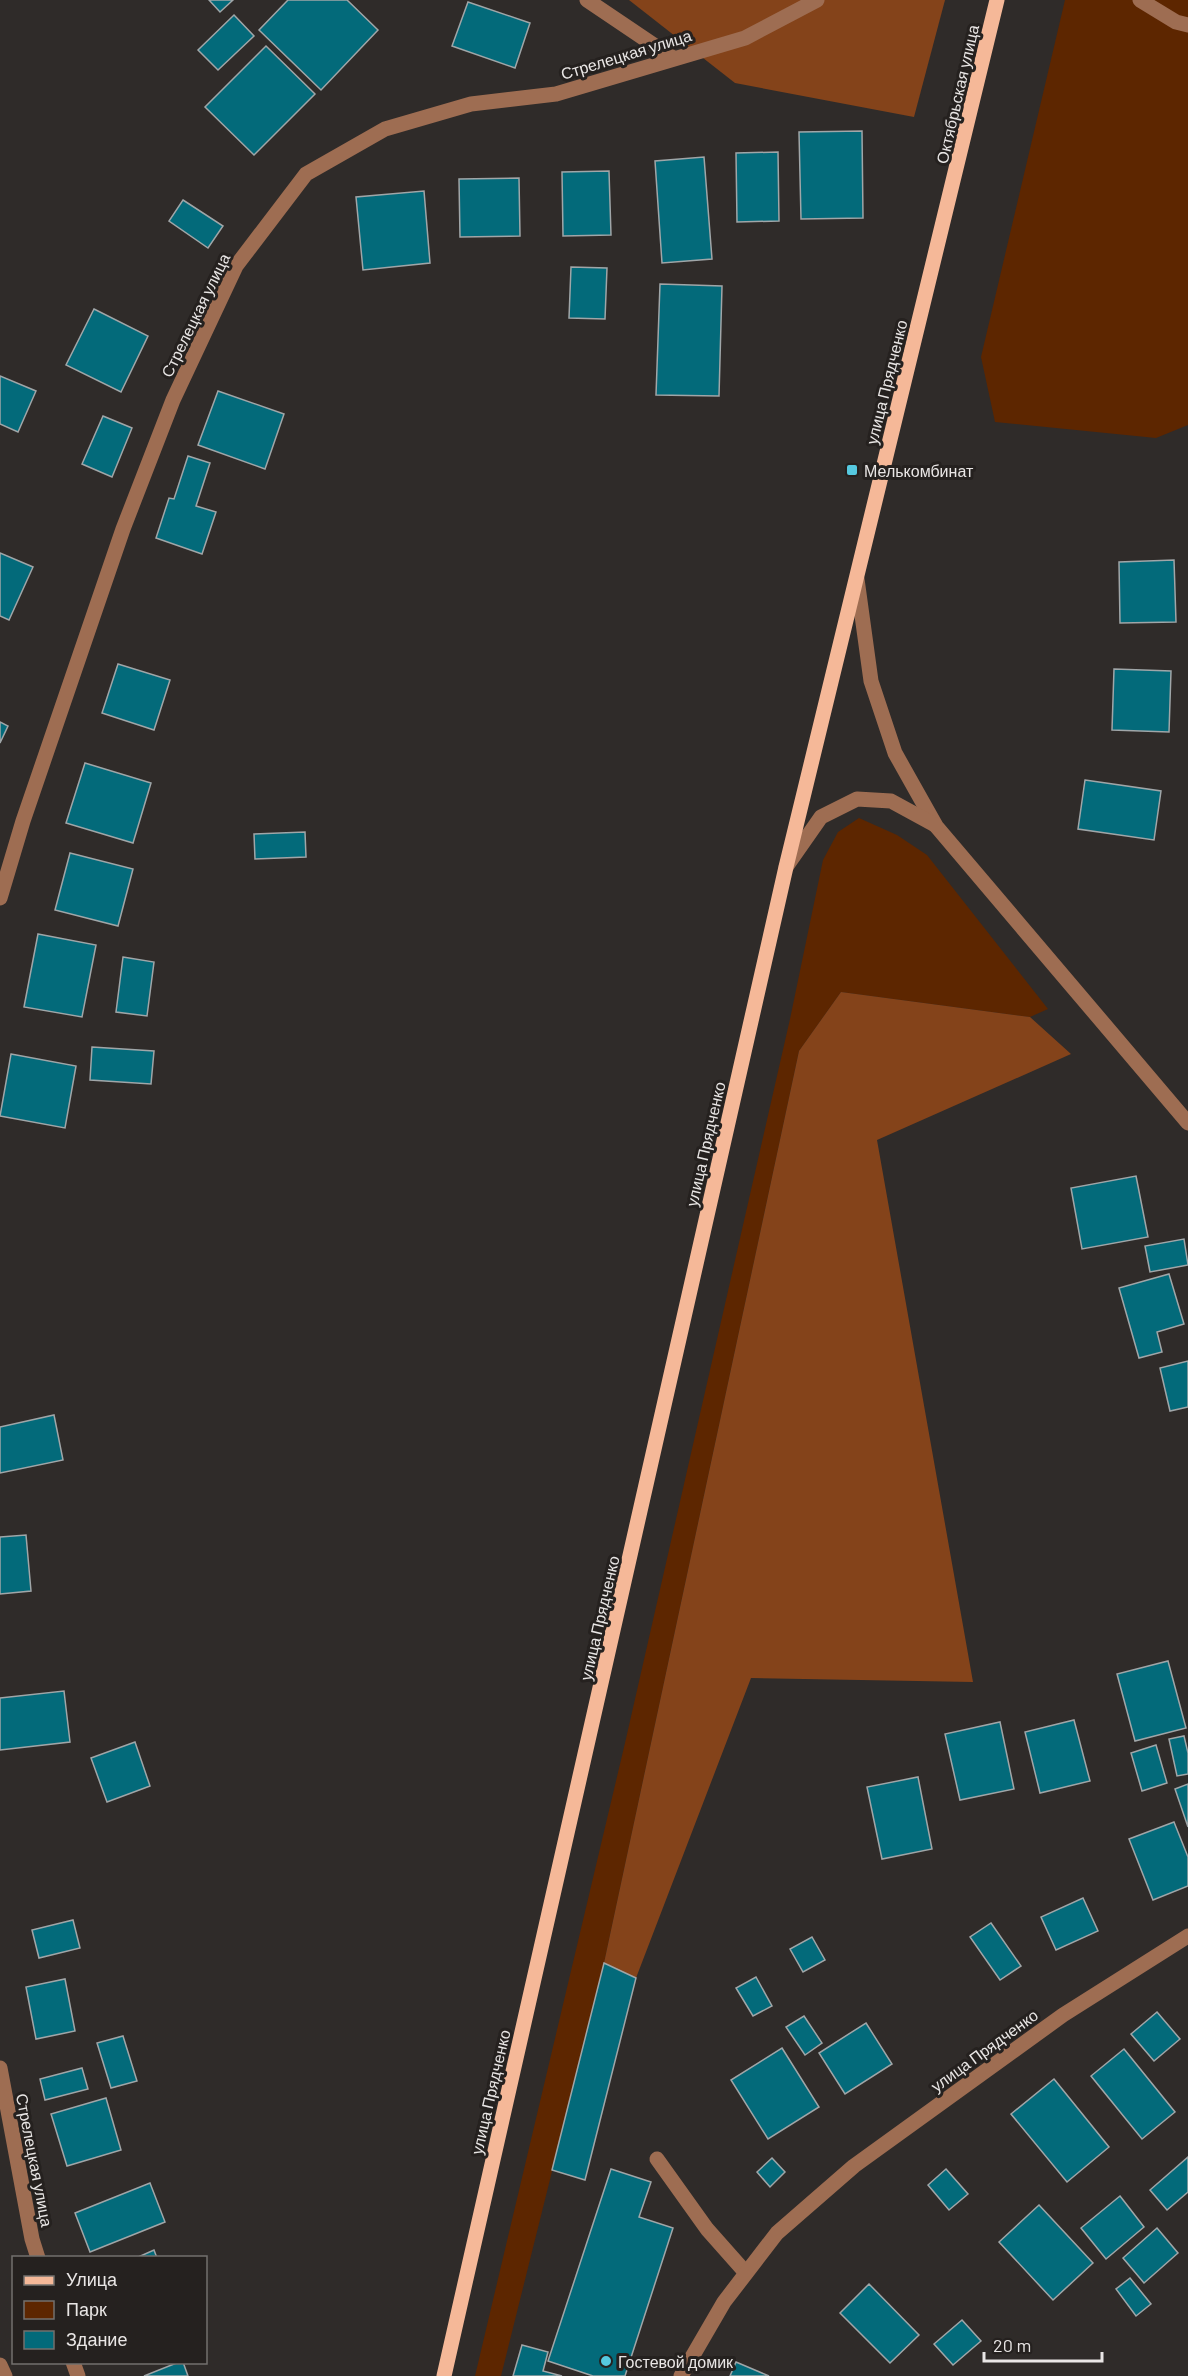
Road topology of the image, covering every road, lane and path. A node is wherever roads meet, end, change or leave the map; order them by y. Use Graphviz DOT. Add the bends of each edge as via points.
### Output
graph roads {
  1 [pos="587,0"];
  2 [pos="817,0"];
  3 [pos="998,0"];
  4 [pos="1140,0"];
  5 [pos="1188,25"];
  6 [pos="673,58"];
  7 [pos="951,196"];
  8 [pos="856,576"];
  9 [pos="936,826"];
  10 [pos="786,867"];
  11 [pos="0,898"];
  12 [pos="1188,1123"];
  13 [pos="1188,1936"];
  14 [pos="0,2068"];
  15 [pos="657,2159"];
  16 [pos="37,2256"];
  17 [pos="746,2273"];
  18 [pos="0,2365"];
  19 [pos="4,2376"];
  20 [pos="444,2376"];
  21 [pos="681,2376"];
  1 -- 6 [label="street"];
  2 -- 6 [label="street, Стрелецкая улица" via="745,38"];
  3 -- 7 [label="main road, Октябрьская улица"];
  4 -- 5 [label="street"];
  6 -- 11 [label="street, Стрелецкая улица" via="556,94 471,104 385,129 306,174 236,266 173,400 119,541"];
  7 -- 8 [label="main road, улица Прядченко"];
  8 -- 9 [label="street, улица Прядченко" via="870,681 894,753"];
  8 -- 10 [label="main road, улица Прядченко"];
  9 -- 10 [label="street, улица Прядченко" via="891,801 857,799 821,817"];
  9 -- 12 [label="street, улица Прядченко"];
  10 -- 20 [label="main road, улица Прядченко"];
  13 -- 17 [label="street, улица Прядченко" via="1063,2015 854,2166 777,2233"];
  14 -- 16 [label="street, Стрелецкая улица"];
  15 -- 17 [label="street" via="707,2229"];
  17 -- 21 [label="street, улица Прядченко" via="724,2302"];
  18 -- 19 [label="street"];
}
